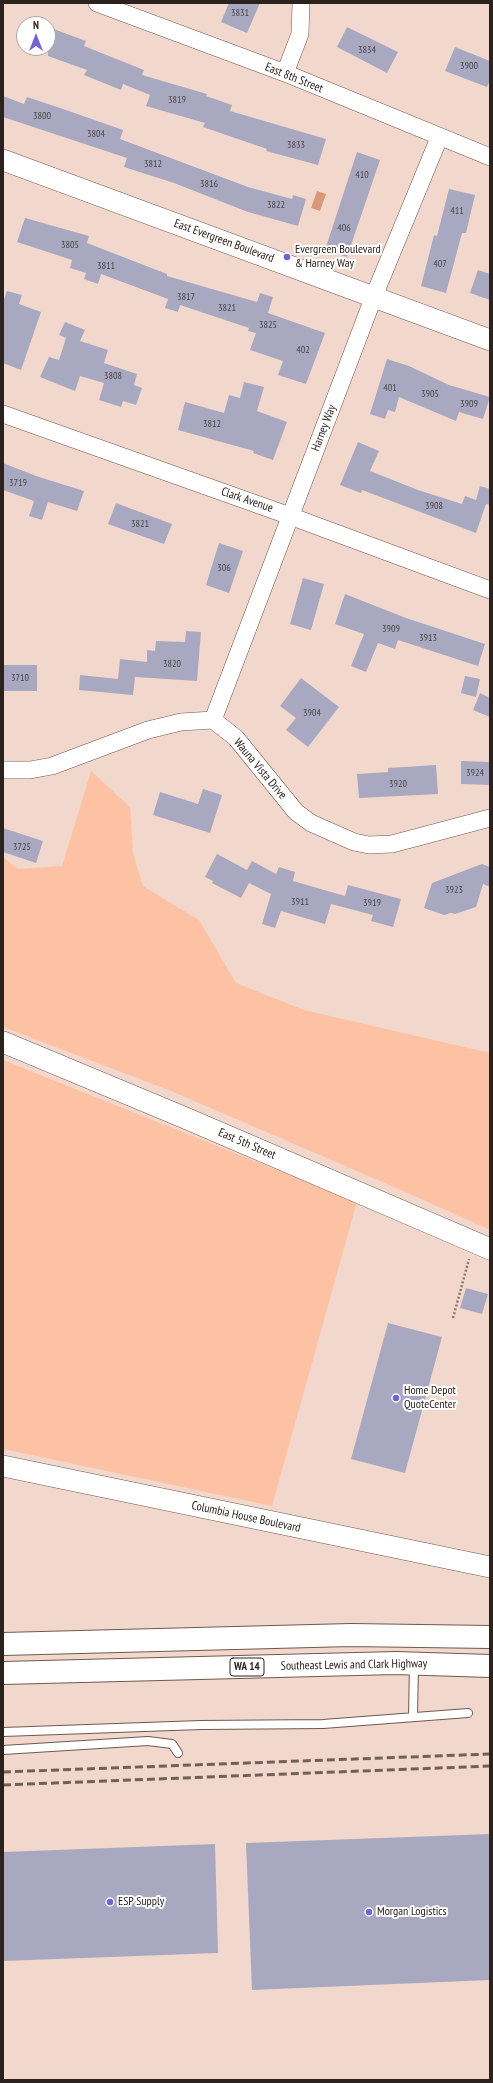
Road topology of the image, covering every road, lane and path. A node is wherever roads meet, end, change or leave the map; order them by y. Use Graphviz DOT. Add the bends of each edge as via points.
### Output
graph roads {
  1 [pos="97,3"];
  2 [pos="301,3"];
  3 [pos="285,73"];
  4 [pos="439,138"];
  5 [pos="490,157"];
  6 [pos="3,160"];
  7 [pos="374,296"];
  8 [pos="490,340"];
  9 [pos="3,414"];
  10 [pos="290,516"];
  11 [pos="490,590"];
  12 [pos="213,720"];
  13 [pos="3,770"];
  14 [pos="490,818"];
  15 [pos="3,1042"];
  16 [pos="490,1249"];
  17 [pos="467,1267"];
  18 [pos="453,1318"];
  19 [pos="3,1466"];
  20 [pos="490,1567"];
  21 [pos="490,1637"];
  22 [pos="3,1644"];
  23 [pos="414,1664"];
  24 [pos="490,1666"];
  25 [pos="3,1672"];
  26 [pos="468,1713"];
  27 [pos="413,1717"];
  28 [pos="3,1732"];
  29 [pos="3,1750"];
  30 [pos="178,1753"];
  1 -- 3 [label="street, East 8th Street"];
  2 -- 3 [label="street" via="300,34"];
  3 -- 4 [label="street, East 8th Street"];
  4 -- 5 [label="street, East 8th Street"];
  4 -- 7 [label="street, Harney Way"];
  6 -- 7 [label="street, East Evergreen Boulevard"];
  7 -- 8 [label="street, East Evergreen Boulevard"];
  7 -- 10 [label="street, Harney Way"];
  9 -- 10 [label="street, Clark Avenue"];
  10 -- 11 [label="street, Clark Avenue"];
  10 -- 12 [label="street, Harney Way"];
  12 -- 13 [label="street" via="181,722 148,730 52,766 30,770"];
  12 -- 14 [label="street, Wauna Vista Drive" via="236,738 296,812 311,823 354,842 369,845 392,844"];
  15 -- 16 [label="street, East 5th Street"];
  17 -- 18 [label="path"];
  19 -- 20 [label="street, Columbia House Boulevard"];
  21 -- 22 [label="highway" via="351,1635"];
  23 -- 24 [label="highway, Southeast Lewis and Clark Highway / WA 14"];
  23 -- 25 [label="highway, Southeast Lewis and Clark Highway / WA 14"];
  23 -- 27 [label="lane"];
  26 -- 27 [label="lane"];
  27 -- 28 [label="lane" via="323,1724 201,1725"];
  29 -- 30 [label="lane" via="148,1741 172,1744"];
}
